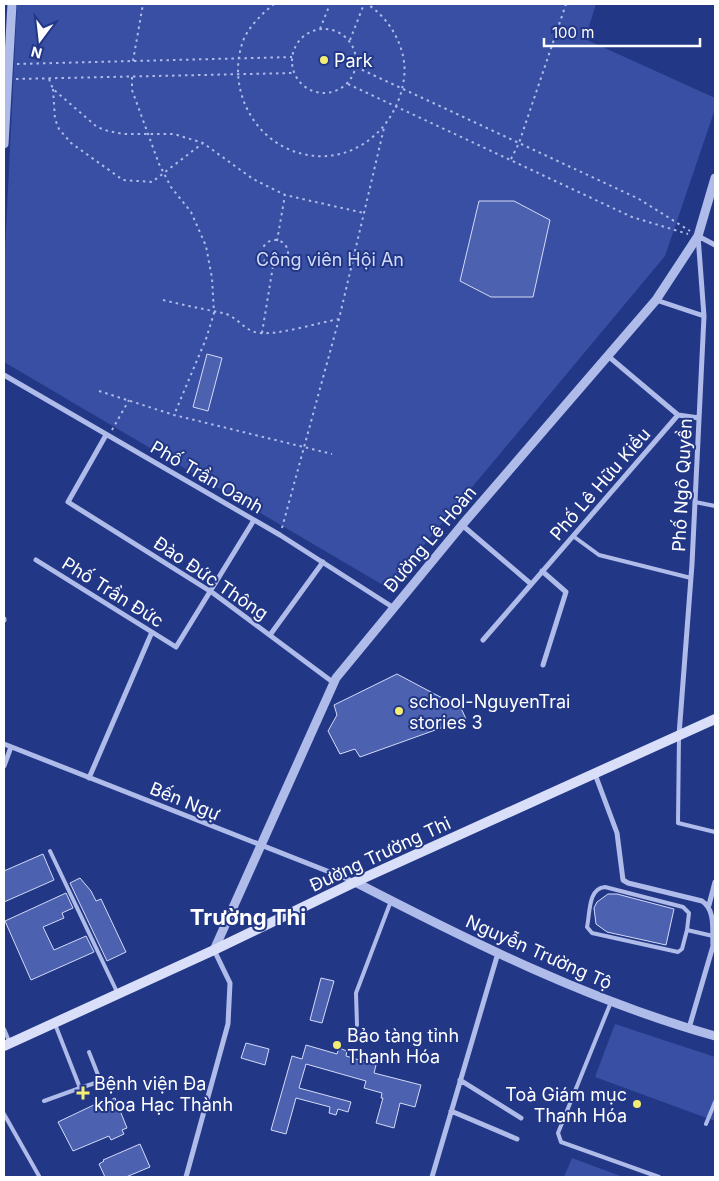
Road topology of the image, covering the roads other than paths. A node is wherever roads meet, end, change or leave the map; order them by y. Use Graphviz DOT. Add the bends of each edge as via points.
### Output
graph roads {
  1 [pos="12,4"];
  2 [pos="7,67"];
  3 [pos="4,144"];
  4 [pos="715,178"];
  5 [pos="698,236"];
  6 [pos="715,245"];
  7 [pos="656,300"];
  8 [pos="704,316"];
  9 [pos="608,356"];
  10 [pos="4,375"];
  11 [pos="678,415"];
  12 [pos="699,418"];
  13 [pos="108,436"];
  14 [pos="695,502"];
  15 [pos="715,506"];
  16 [pos="254,520"];
  17 [pos="462,525"];
  18 [pos="573,536"];
  19 [pos="36,560"];
  20 [pos="323,562"];
  21 [pos="542,571"];
  22 [pos="691,578"];
  23 [pos="531,584"];
  24 [pos="211,592"];
  25 [pos="394,608"];
  26 [pos="152,632"];
  27 [pos="270,635"];
  28 [pos="483,640"];
  29 [pos="543,666"];
  30 [pos="334,683"];
  31 [pos="715,719"];
  32 [pos="679,735"];
  33 [pos="4,744"];
  34 [pos="11,747"];
  35 [pos="4,766"];
  36 [pos="595,774"];
  37 [pos="89,778"];
  38 [pos="715,832"];
  39 [pos="260,845"];
  40 [pos="50,852"];
  41 [pos="355,882"];
  42 [pos="715,882"];
  43 [pos="391,901"];
  44 [pos="709,905"];
  45 [pos="687,930"];
  46 [pos="713,936"];
  47 [pos="714,946"];
  48 [pos="214,950"];
  49 [pos="498,953"];
  50 [pos="118,994"];
  51 [pos="611,1002"];
  52 [pos="55,1024"];
  53 [pos="357,1025"];
  54 [pos="689,1029"];
  55 [pos="4,1030"];
  56 [pos="715,1036"];
  57 [pos="7,1045"];
  58 [pos="89,1052"];
  59 [pos="460,1080"];
  60 [pos="80,1088"];
  61 [pos="44,1102"];
  62 [pos="715,1102"];
  63 [pos="451,1111"];
  64 [pos="4,1114"];
  65 [pos="521,1118"];
  66 [pos="706,1124"];
  67 [pos="517,1139"];
  68 [pos="39,1176"];
  69 [pos="186,1177"];
  70 [pos="432,1177"];
  71 [pos="659,1177"];
  1 -- 2 [label="street"];
  2 -- 3 [label="street"];
  4 -- 5 [label="street, Đường Lê Hoàn"];
  5 -- 6 [label="street"];
  5 -- 7 [label="street, Đường Lê Hoàn"];
  5 -- 8 [label="street, Phố Ngô Quyền"];
  7 -- 8 [label="street"];
  7 -- 9 [label="street, Đường Lê Hoàn"];
  8 -- 12 [label="street, Phố Ngô Quyền"];
  9 -- 11 [label="street"];
  9 -- 17 [label="street, Đường Lê Hoàn"];
  10 -- 13 [label="street, Phố Trần Oanh"];
  11 -- 12 [label="street"];
  11 -- 18 [label="street, Phố Lê Hữu Kiều"];
  12 -- 14 [label="street, Phố Ngô Quyền"];
  13 -- 16 [label="street, Phố Trần Oanh"];
  13 -- 24 [label="street, Đào Đức Thông" via="68,502"];
  14 -- 15 [label="lane"];
  14 -- 22 [label="street, Phố Ngô Quyền"];
  16 -- 20 [label="street, Phố Trần Oanh"];
  16 -- 24 [label="street"];
  17 -- 23 [label="street"];
  17 -- 25 [label="street, Đường Lê Hoàn"];
  18 -- 21 [label="street, Phố Lê Hữu Kiều"];
  18 -- 22 [label="lane" via="599,555"];
  19 -- 26 [label="street, Phố Trần Đức"];
  20 -- 25 [label="street, Phố Trần Oanh"];
  20 -- 27 [label="street"];
  21 -- 23 [label="street, Phố Lê Hữu Kiều"];
  21 -- 29 [label="street" via="566,592"];
  22 -- 32 [label="street, Phố Ngô Quyền"];
  23 -- 28 [label="street, Phố Lê Hữu Kiều"];
  24 -- 26 [label="street, Phố Trần Đức" via="176,647"];
  24 -- 27 [label="street, Đào Đức Thông"];
  25 -- 30 [label="street, Đường Lê Hoàn"];
  26 -- 37 [label="street"];
  27 -- 30 [label="street, Đào Đức Thông"];
  30 -- 39 [label="street, Đường Lê Hoàn"];
  31 -- 32 [label="main road, Đường Trường Thi"];
  32 -- 36 [label="main road, Đường Trường Thi"];
  32 -- 38 [label="lane" via="678,823"];
  33 -- 34 [label="street, Bến Ngự"];
  34 -- 35 [label="street"];
  34 -- 37 [label="street, Bến Ngự"];
  36 -- 41 [label="main road, Đường Trường Thi"];
  36 -- 44 [label="street" via="617,833 623,880"];
  37 -- 39 [label="street, Bến Ngự"];
  39 -- 41 [label="street, Bến Ngự"];
  39 -- 48 [label="street, Đường Lê Hoàn"];
  40 -- 50 [label="lane"];
  41 -- 43 [label="street, Nguyễn Trường Tộ"];
  41 -- 48 [label="main road, Đường Trường Thi"];
  42 -- 44 [label="street"];
  43 -- 49 [label="street, Nguyễn Trường Tộ"];
  43 -- 53 [label="lane" via="356,993"];
  44 -- 46 [label="street"];
  45 -- 45 [label="lane" via="682,950 678,952 592,933 588,927 594,892 605,887 683,907 689,913"];
  45 -- 46 [label="lane"];
  46 -- 47 [label="street"];
  47 -- 54 [label="street"];
  48 -- 50 [label="main road, Đường Trường Thi"];
  48 -- 69 [label="street" via="230,983 228,1024"];
  49 -- 51 [label="street, Nguyễn Trường Tộ"];
  49 -- 59 [label="street"];
  50 -- 52 [label="main road, Đường Trường Thi"];
  51 -- 54 [label="street, Nguyễn Trường Tộ"];
  51 -- 71 [label="lane" via="558,1138 561,1142"];
  52 -- 57 [label="main road, Đường Trường Thi"];
  52 -- 60 [label="lane"];
  54 -- 56 [label="street, Nguyễn Trường Tộ"];
  55 -- 57 [label="lane"];
  58 -- 60 [label="lane" via="100,1080"];
  59 -- 63 [label="street"];
  59 -- 65 [label="street"];
  60 -- 61 [label="lane"];
  62 -- 66 [label="lane"];
  63 -- 67 [label="street"];
  63 -- 70 [label="street"];
  64 -- 68 [label="lane"];
}
